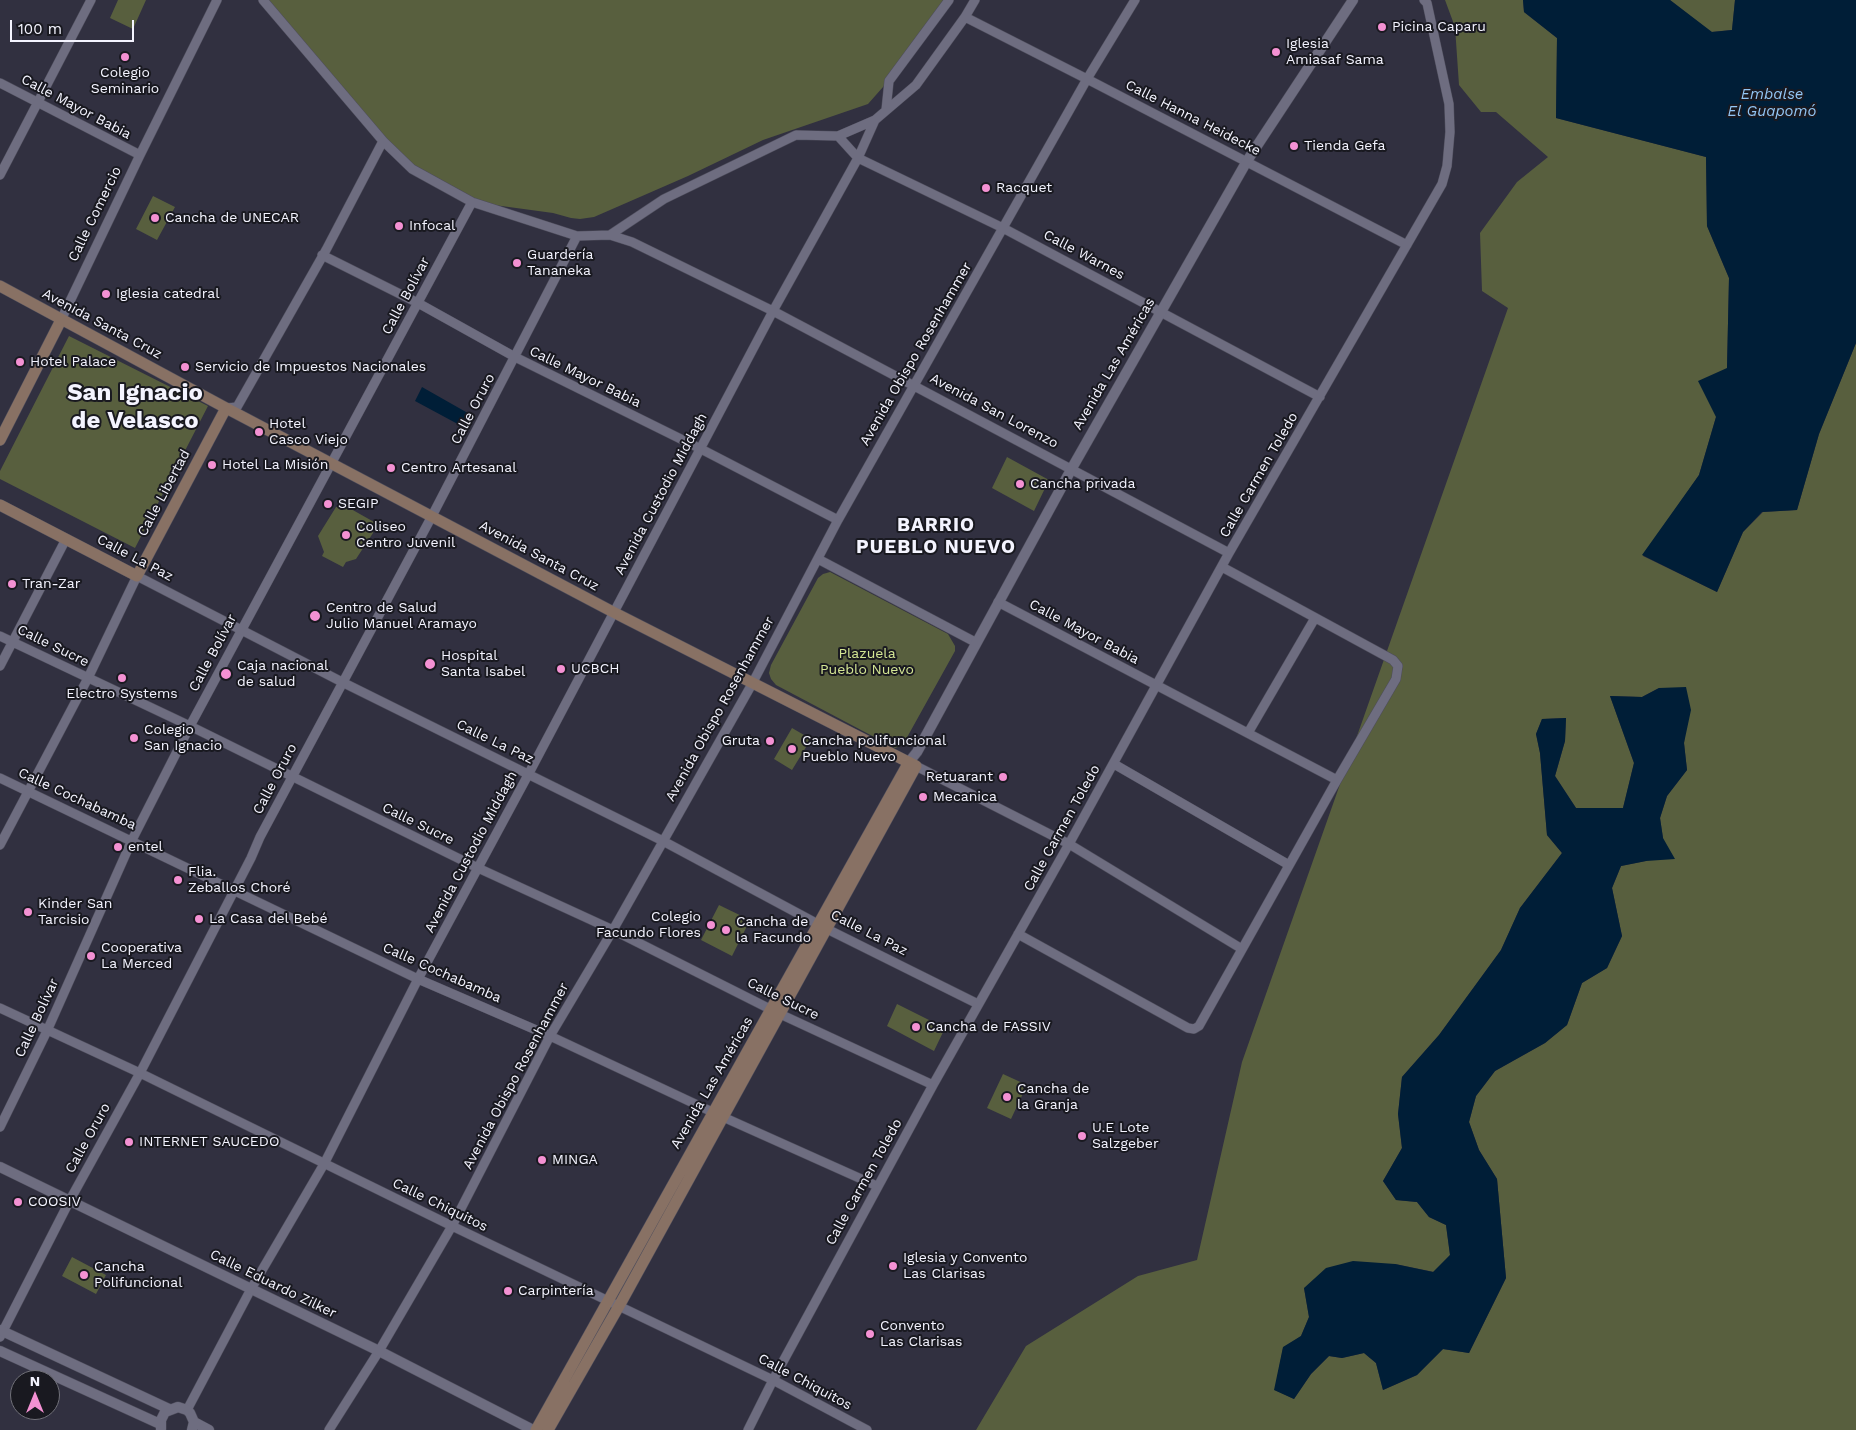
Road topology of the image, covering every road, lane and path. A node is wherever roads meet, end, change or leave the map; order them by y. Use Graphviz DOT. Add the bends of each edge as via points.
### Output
graph roads {
  1 [pos="91,0"];
  2 [pos="217,0"];
  3 [pos="264,0"];
  4 [pos="950,0"];
  5 [pos="975,0"];
  6 [pos="1135,0"];
  7 [pos="1353,0"];
  8 [pos="1424,0"];
  9 [pos="965,18"];
  10 [pos="1087,79"];
  11 [pos="0,83"];
  12 [pos="38,102"];
  13 [pos="886,110"];
  14 [pos="874,120"];
  15 [pos="838,136"];
  16 [pos="383,141"];
  17 [pos="140,155"];
  18 [pos="858,158"];
  19 [pos="1247,161"];
  20 [pos="0,175"];
  21 [pos="472,202"];
  22 [pos="1003,228"];
  23 [pos="610,235"];
  24 [pos="577,236"];
  25 [pos="1407,245"];
  26 [pos="322,255"];
  27 [pos="0,286"];
  28 [pos="418,303"];
  29 [pos="773,311"];
  30 [pos="1161,312"];
  31 [pos="61,320"];
  32 [pos="515,358"];
  33 [pos="914,384"];
  34 [pos="1320,397"];
  35 [pos="226,408"];
  36 [pos="0,440"];
  37 [pos="701,449"];
  38 [pos="332,463"];
  39 [pos="1072,468"];
  40 [pos="0,504"];
  41 [pos="432,516"];
  42 [pos="838,520"];
  43 [pos="66,539"];
  44 [pos="1229,553"];
  45 [pos="818,559"];
  46 [pos="1222,567"];
  47 [pos="137,576"];
  48 [pos="998,602"];
  49 [pos="613,612"];
  50 [pos="1315,618"];
  51 [pos="240,630"];
  52 [pos="0,636"];
  53 [pos="13,642"];
  54 [pos="976,642"];
  55 [pos="0,666"];
  56 [pos="88,678"];
  57 [pos="342,682"];
  58 [pos="752,684"];
  59 [pos="1157,686"];
  60 [pos="190,726"];
  61 [pos="1248,733"];
  62 [pos="912,764"];
  63 [pos="1114,764"];
  64 [pos="528,775"];
  65 [pos="0,778"];
  66 [pos="292,778"];
  67 [pos="1337,780"];
  68 [pos="28,791"];
  69 [pos="132,840"];
  70 [pos="663,841"];
  71 [pos="1069,844"];
  72 [pos="0,845"];
  73 [pos="1289,865"];
  74 [pos="478,868"];
  75 [pos="234,890"];
  76 [pos="823,927"];
  77 [pos="613,930"];
  78 [pos="1018,934"];
  79 [pos="1242,949"];
  80 [pos="418,979"];
  81 [pos="978,1004"];
  82 [pos="0,1008"];
  83 [pos="776,1012"];
  84 [pos="47,1031"];
  85 [pos="550,1036"];
  86 [pos="140,1073"];
  87 [pos="933,1085"];
  88 [pos="718,1114"];
  89 [pos="0,1127"];
  90 [pos="324,1164"];
  91 [pos="0,1167"];
  92 [pos="877,1186"];
  93 [pos="70,1200"];
  94 [pos="452,1226"];
  95 [pos="251,1289"];
  96 [pos="614,1303"];
  97 [pos="1,1332"];
  98 [pos="0,1351"];
  99 [pos="378,1351"];
  100 [pos="773,1380"];
  101 [pos="169,1409"];
  102 [pos="187,1410"];
  103 [pos="193,1426"];
  104 [pos="161,1427"];
  105 [pos="209,1430"];
  106 [pos="329,1430"];
  107 [pos="534,1430"];
  108 [pos="548,1430"];
  109 [pos="748,1430"];
  110 [pos="867,1430"];
  1 -- 12 [label="street"];
  2 -- 17 [label="street, Calle Comercio"];
  3 -- 16 [label="street, Avenida San Lorenzo"];
  4 -- 13 [label="street" via="889,81"];
  5 -- 9 [label="street"];
  6 -- 10 [label="street, Avenida Obispo Rosenhammer"];
  7 -- 19 [label="street, Avenida Las Américas"];
  8 -- 25 [label="street, Calle Carmen Toledo" via="1447,97 1450,132 1442,184"];
  9 -- 10 [label="street, Calle Hanna Heidecke"];
  9 -- 13 [label="street" via="916,85"];
  10 -- 19 [label="street, Calle Hanna Heidecke"];
  10 -- 22 [label="street, Avenida Obispo Rosenhammer"];
  11 -- 12 [label="street, Calle Mayor Babia"];
  12 -- 17 [label="street, Calle Mayor Babia"];
  12 -- 20 [label="street"];
  13 -- 14 [label="street"];
  14 -- 15 [label="street"];
  14 -- 18 [label="street, Avenida Custodio Middagh"];
  15 -- 18 [label="street, Calle Warnes"];
  15 -- 23 [label="street" via="796,135 664,199"];
  16 -- 21 [label="street, Avenida San Lorenzo" via="412,169"];
  16 -- 26 [label="street, Calle Libertad"];
  17 -- 31 [label="street, Calle Comercio"];
  18 -- 22 [label="street, Calle Warnes"];
  18 -- 29 [label="street, Avenida Custodio Middagh"];
  19 -- 25 [label="street, Calle Hanna Heidecke"];
  19 -- 30 [label="street, Avenida Las Américas"];
  21 -- 24 [label="street, Avenida San Lorenzo"];
  21 -- 28 [label="street, Calle Bolívar"];
  22 -- 30 [label="street, Calle Warnes"];
  22 -- 33 [label="street, Avenida Obispo Rosenhammer"];
  23 -- 24 [label="street, Avenida San Lorenzo"];
  23 -- 29 [label="street, Avenida San Lorenzo" via="632,242"];
  24 -- 32 [label="street, Calle Oruro"];
  25 -- 34 [label="street, Calle Carmen Toledo"];
  26 -- 28 [label="street, Calle Mayor Babia"];
  26 -- 35 [label="street, Calle Libertad" via="237,407"];
  27 -- 31 [label="main road, Avenida Santa Cruz"];
  28 -- 32 [label="street, Calle Mayor Babia"];
  28 -- 38 [label="street, Calle Bolívar"];
  29 -- 33 [label="street, Avenida San Lorenzo"];
  29 -- 37 [label="street, Avenida Custodio Middagh"];
  30 -- 34 [label="street, Calle Warnes"];
  30 -- 39 [label="street, Avenida Las Américas"];
  31 -- 35 [label="main road, Avenida Santa Cruz"];
  31 -- 36 [label="main road, Calle Comercio"];
  32 -- 37 [label="street, Calle Mayor Babia"];
  32 -- 41 [label="street, Calle Oruro"];
  33 -- 39 [label="street, Avenida San Lorenzo"];
  33 -- 42 [label="street, Avenida Obispo Rosenhammer"];
  34 -- 44 [label="street, Calle Carmen Toledo"];
  35 -- 38 [label="main road, Avenida Santa Cruz"];
  35 -- 47 [label="main road, Calle Libertad"];
  37 -- 42 [label="street, Calle Mayor Babia"];
  37 -- 49 [label="street, Avenida Custodio Middagh"];
  38 -- 41 [label="main road, Avenida Santa Cruz"];
  38 -- 51 [label="street, Calle Bolívar"];
  39 -- 44 [label="street, Avenida San Lorenzo"];
  39 -- 48 [label="street, Avenida Las Américas"];
  40 -- 43 [label="main road, Calle La Paz"];
  41 -- 49 [label="main road, Avenida Santa Cruz"];
  41 -- 57 [label="street, Calle Oruro"];
  42 -- 45 [label="street, Avenida Obispo Rosenhammer"];
  43 -- 47 [label="main road, Calle La Paz"];
  43 -- 53 [label="street"];
  44 -- 46 [label="street, Calle Carmen Toledo"];
  45 -- 54 [label="street"];
  45 -- 58 [label="street, Avenida Obispo Rosenhammer"];
  46 -- 50 [label="street"];
  46 -- 59 [label="street, Calle Carmen Toledo"];
  47 -- 51 [label="street, Calle La Paz"];
  47 -- 56 [label="street, Calle Libertad"];
  48 -- 54 [label="street, Avenida Las Américas"];
  48 -- 59 [label="street, Calle Mayor Babia"];
  49 -- 58 [label="main road, Avenida Santa Cruz"];
  49 -- 64 [label="street, Avenida Custodio Middagh"];
  50 -- 61 [label="street"];
  50 -- 67 [label="street" via="1393,660 1398,666 1396,679"];
  51 -- 57 [label="street, Calle La Paz"];
  51 -- 60 [label="street, Calle Bolívar"];
  52 -- 53 [label="street, Calle Sucre"];
  53 -- 55 [label="street"];
  53 -- 56 [label="street, Calle Sucre"];
  54 -- 62 [label="street, Avenida Las Américas"];
  56 -- 60 [label="street, Calle Sucre"];
  56 -- 68 [label="street, Calle Libertad"];
  57 -- 64 [label="street, Calle La Paz"];
  57 -- 66 [label="street, Calle Oruro"];
  58 -- 62 [label="main road, Avenida Santa Cruz"];
  58 -- 70 [label="street, Avenida Obispo Rosenhammer"];
  59 -- 61 [label="street, Calle Mayor Babia"];
  59 -- 63 [label="street, Calle Carmen Toledo"];
  60 -- 66 [label="street, Calle Sucre"];
  60 -- 69 [label="street, Calle Bolívar"];
  61 -- 67 [label="street, Calle Mayor Babia"];
  62 -- 71 [label="street, Avenida Santa Cruz"];
  62 -- 76 [label="main road, Avenida Las Américas"];
  63 -- 71 [label="street, Calle Carmen Toledo"];
  63 -- 73 [label="street"];
  64 -- 70 [label="street, Calle La Paz"];
  64 -- 74 [label="street, Avenida Custodio Middagh"];
  65 -- 68 [label="street, Calle Cochabamba"];
  66 -- 74 [label="street, Calle Sucre"];
  66 -- 75 [label="street, Calle Oruro"];
  67 -- 73 [label="street"];
  68 -- 69 [label="street, Calle Cochabamba"];
  68 -- 72 [label="street, Calle Libertad"];
  69 -- 75 [label="street, Calle Cochabamba"];
  69 -- 84 [label="street, Calle Bolívar"];
  70 -- 76 [label="street, Calle La Paz"];
  70 -- 77 [label="street, Avenida Obispo Rosenhammer"];
  71 -- 78 [label="street, Calle Carmen Toledo"];
  71 -- 79 [label="street, Avenida Santa Cruz"];
  73 -- 79 [label="street"];
  74 -- 77 [label="street, Calle Sucre"];
  74 -- 80 [label="street, Avenida Custodio Middagh"];
  75 -- 80 [label="street, Calle Cochabamba"];
  75 -- 86 [label="street, Calle Oruro"];
  76 -- 81 [label="street, Calle La Paz"];
  76 -- 83 [label="main road, Avenida Las Américas"];
  77 -- 83 [label="street, Calle Sucre"];
  77 -- 85 [label="street, Avenida Obispo Rosenhammer"];
  78 -- 79 [label="street" via="1194,1029 1199,1026"];
  78 -- 81 [label="street, Calle Carmen Toledo"];
  80 -- 85 [label="street, Calle Cochabamba"];
  80 -- 90 [label="street, Avenida Custodio Middagh"];
  81 -- 87 [label="street, Calle Carmen Toledo"];
  82 -- 84 [label="street, Calle Chiquitos"];
  83 -- 87 [label="street, Calle Sucre"];
  83 -- 88 [label="main road, Avenida Las Américas"];
  84 -- 86 [label="street, Calle Chiquitos"];
  84 -- 89 [label="street, Calle Bolívar"];
  85 -- 88 [label="street, Calle Cochabamba"];
  85 -- 94 [label="street, Avenida Obispo Rosenhammer"];
  86 -- 90 [label="street, Calle Chiquitos"];
  86 -- 93 [label="street, Calle Oruro"];
  87 -- 92 [label="street, Calle Carmen Toledo"];
  88 -- 92 [label="street, Calle Cochabamba"];
  88 -- 96 [label="main road, Avenida Las Américas"];
  90 -- 94 [label="street, Calle Chiquitos"];
  90 -- 95 [label="street, Avenida Custodio Middagh"];
  91 -- 93 [label="street, Calle Eduardo Zilker"];
  92 -- 100 [label="street, Calle Carmen Toledo"];
  93 -- 95 [label="street, Calle Eduardo Zilker"];
  93 -- 97 [label="street, Calle Oruro"];
  94 -- 96 [label="street, Calle Chiquitos"];
  94 -- 99 [label="street, Avenida Obispo Rosenhammer"];
  95 -- 99 [label="street, Calle Eduardo Zilker"];
  95 -- 102 [label="street, Avenida Custodio Middagh"];
  96 -- 100 [label="street, Calle Chiquitos"];
  96 -- 107 [label="main road, Avenida Las Américas"];
  96 -- 108 [label="main road, Avenida Las Américas"];
  97 -- 101 [label="street"];
  98 -- 104 [label="street"];
  99 -- 106 [label="street, Avenida Obispo Rosenhammer"];
  99 -- 107 [label="street, Calle Eduardo Zilker"];
  100 -- 109 [label="street, Calle Carmen Toledo"];
  100 -- 110 [label="street, Calle Chiquitos"];
  101 -- 102 [label="street"];
  101 -- 104 [label="street" via="163,1416"];
  102 -- 103 [label="street"];
  103 -- 105 [label="street"];
}
